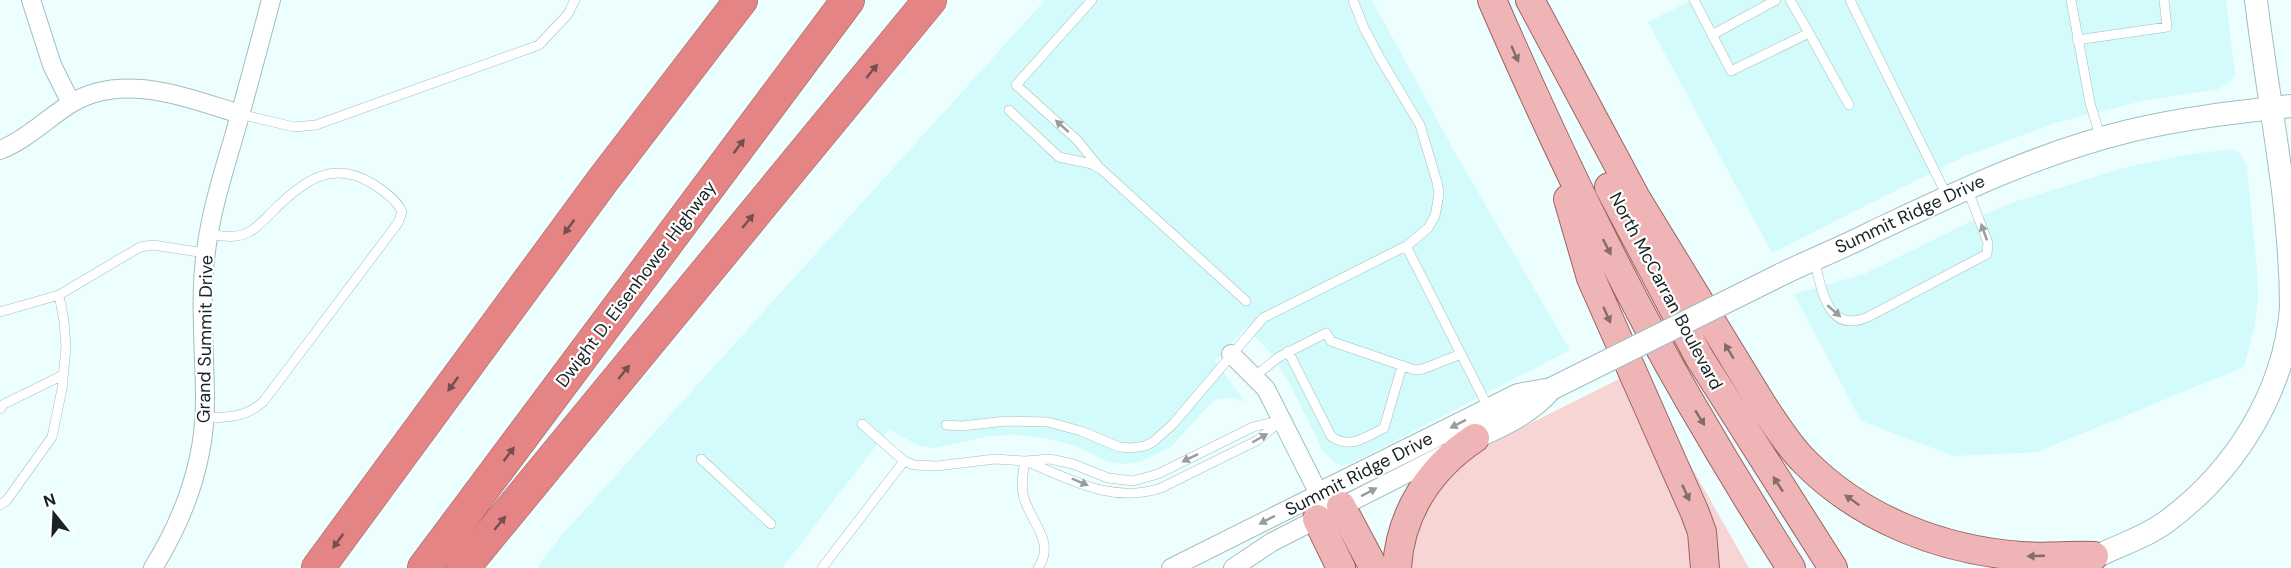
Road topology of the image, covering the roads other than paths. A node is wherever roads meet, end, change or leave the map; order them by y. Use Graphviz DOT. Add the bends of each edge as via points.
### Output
graph roads {
  1 [pos="31,0"];
  2 [pos="272,0"];
  3 [pos="575,0"];
  4 [pos="711,0"];
  5 [pos="741,0"];
  6 [pos="848,0"];
  7 [pos="930,0"];
  8 [pos="1092,0"];
  9 [pos="1353,0"];
  10 [pos="1492,0"];
  11 [pos="1528,0"];
  12 [pos="1694,0"];
  13 [pos="1776,0"];
  14 [pos="1790,0"];
  15 [pos="1862,0"];
  16 [pos="2071,0"];
  17 [pos="2164,0"];
  18 [pos="2256,0"];
  19 [pos="1852,3"];
  20 [pos="1809,33"];
  21 [pos="1712,35"];
  22 [pos="2077,40"];
  23 [pos="71,103"];
  24 [pos="1849,105"];
  25 [pos="2282,107"];
  26 [pos="1008,110"];
  27 [pos="240,114"];
  28 [pos="1545,119"];
  29 [pos="2101,139"];
  30 [pos="0,150"];
  31 [pos="1101,169"];
  32 [pos="603,180"];
  33 [pos="1957,192"];
  34 [pos="208,234"];
  35 [pos="1406,246"];
  36 [pos="205,253"];
  37 [pos="1815,258"];
  38 [pos="59,295"];
  39 [pos="1246,301"];
  40 [pos="0,312"];
  41 [pos="1288,351"];
  42 [pos="1231,354"];
  43 [pos="1461,354"];
  44 [pos="1402,366"];
  45 [pos="63,375"];
  46 [pos="1256,376"];
  47 [pos="1551,388"];
  48 [pos="0,409"];
  49 [pos="1488,409"];
  50 [pos="204,418"];
  51 [pos="1282,420"];
  52 [pos="862,424"];
  53 [pos="946,425"];
  54 [pos="1475,438"];
  55 [pos="701,459"];
  56 [pos="904,461"];
  57 [pos="1025,461"];
  58 [pos="0,505"];
  59 [pos="1326,506"];
  60 [pos="771,524"];
  61 [pos="2085,562"];
  62 [pos="1181,566"];
  63 [pos="153,568"];
  64 [pos="318,568"];
  65 [pos="424,568"];
  66 [pos="463,568"];
  67 [pos="822,568"];
  68 [pos="1038,568"];
  69 [pos="1233,568"];
  70 [pos="1341,568"];
  71 [pos="1374,568"];
  72 [pos="1397,568"];
  73 [pos="1706,568"];
  74 [pos="1791,568"];
  75 [pos="1833,568"];
  1 -- 23 [label="street" via="52,65"];
  2 -- 27 [label="street, Grand Summit Drive"];
  3 -- 27 [label="lane" via="568,14 539,45 316,125 294,127"];
  4 -- 32 [label="highway" via="639,114"];
  5 -- 32 [label="highway"];
  65 -- 6 [label="highway, Dwight D. Eisenhower Highway, one-way"];
  66 -- 7 [label="highway, one-way"];
  31 -- 8 [label="lane, one-way" via="1077,140 1016,85"];
  9 -- 35 [label="lane" via="1374,48 1420,125 1437,182 1435,216 1428,228"];
  10 -- 28 [label="main road, North McCarran Boulevard, one-way"];
  61 -- 11 [label="main road, one-way" via="1973,550 1941,542 1879,517 1804,460 1763,406 1636,198"];
  75 -- 11 [label="main road, North McCarran Boulevard, one-way" via="1699,357 1660,288 1567,103 1545,55"];
  12 -- 21 [label="lane"];
  13 -- 21 [label="lane"];
  14 -- 20 [label="lane"];
  15 -- 19 [label="lane"];
  16 -- 22 [label="lane"];
  17 -- 22 [label="lane" via="2167,27"];
  18 -- 25 [label="street" via="2265,71"];
  19 -- 33 [label="lane"];
  20 -- 21 [label="lane" via="1731,71"];
  20 -- 24 [label="lane"];
  22 -- 29 [label="lane"];
  23 -- 27 [label="street" via="110,89 134,87"];
  23 -- 30 [label="street"];
  25 -- 29 [label="street, Summit Ridge Drive" via="2198,117"];
  25 -- 61 [label="street" via="2291,283 2286,337 2274,381 2246,439 2211,483 2164,523"];
  26 -- 31 [label="lane" via="1059,157"];
  27 -- 34 [label="street, Grand Summit Drive"];
  28 -- 73 [label="main road, one-way" via="1591,278 1695,513 1702,532"];
  28 -- 74 [label="main road, North McCarran Boulevard, one-way" via="1656,341"];
  29 -- 33 [label="street, Summit Ridge Drive" via="2040,158"];
  31 -- 39 [label="lane"];
  32 -- 64 [label="highway, one-way"];
  33 -- 37 [label="street, Summit Ridge Drive"];
  37 -- 33 [label="lane, one-way" via="1824,300 1832,312 1851,320 1868,317 1987,254 1988,243"];
  34 -- 36 [label="street, Grand Summit Drive"];
  34 -- 50 [label="lane" via="234,237 249,232 307,181 332,172 366,179 395,201 402,212 398,223 263,402 242,415"];
  35 -- 42 [label="lane" via="1270,313"];
  35 -- 43 [label="lane"];
  36 -- 38 [label="lane" via="153,245 140,247"];
  36 -- 50 [label="street, Grand Summit Drive"];
  37 -- 47 [label="street, Summit Ridge Drive, bridge"];
  38 -- 40 [label="lane"];
  38 -- 45 [label="lane" via="66,347"];
  41 -- 44 [label="lane" via="1326,333 1331,341"];
  41 -- 44 [label="lane" via="1331,436 1347,444 1384,428"];
  41 -- 46 [label="lane"];
  42 -- 46 [label="street"];
  42 -- 53 [label="lane" via="1173,424 1144,446 1119,447 1048,422"];
  43 -- 44 [label="lane" via="1423,369"];
  43 -- 49 [label="lane"];
  45 -- 48 [label="lane"];
  45 -- 58 [label="lane" via="52,438"];
  46 -- 51 [label="street"];
  47 -- 49 [label="street, Summit Ridge Drive" via="1518,395"];
  47 -- 54 [label="street, Summit Ridge Drive" via="1526,413"];
  49 -- 59 [label="street, Summit Ridge Drive, one-way"];
  50 -- 63 [label="street, Grand Summit Drive" via="194,476 182,514"];
  51 -- 57 [label="lane, one-way" via="1253,427 1144,479 1108,478 1061,460"];
  57 -- 51 [label="lane, one-way" via="1102,491 1147,493 1258,440"];
  51 -- 59 [label="street"];
  52 -- 56 [label="lane"];
  59 -- 54 [label="street, Summit Ridge Drive, one-way"];
  54 -- 72 [label="main road" via="1446,460 1421,493 1406,526"];
  55 -- 60 [label="lane"];
  56 -- 57 [label="lane" via="924,467 995,459"];
  56 -- 67 [label="lane"];
  57 -- 68 [label="lane" via="1023,492 1045,547"];
  59 -- 62 [label="street, Summit Ridge Drive, one-way"];
  59 -- 69 [label="street, Summit Ridge Drive"];
  59 -- 70 [label="main road"];
  59 -- 71 [label="main road"];
}
